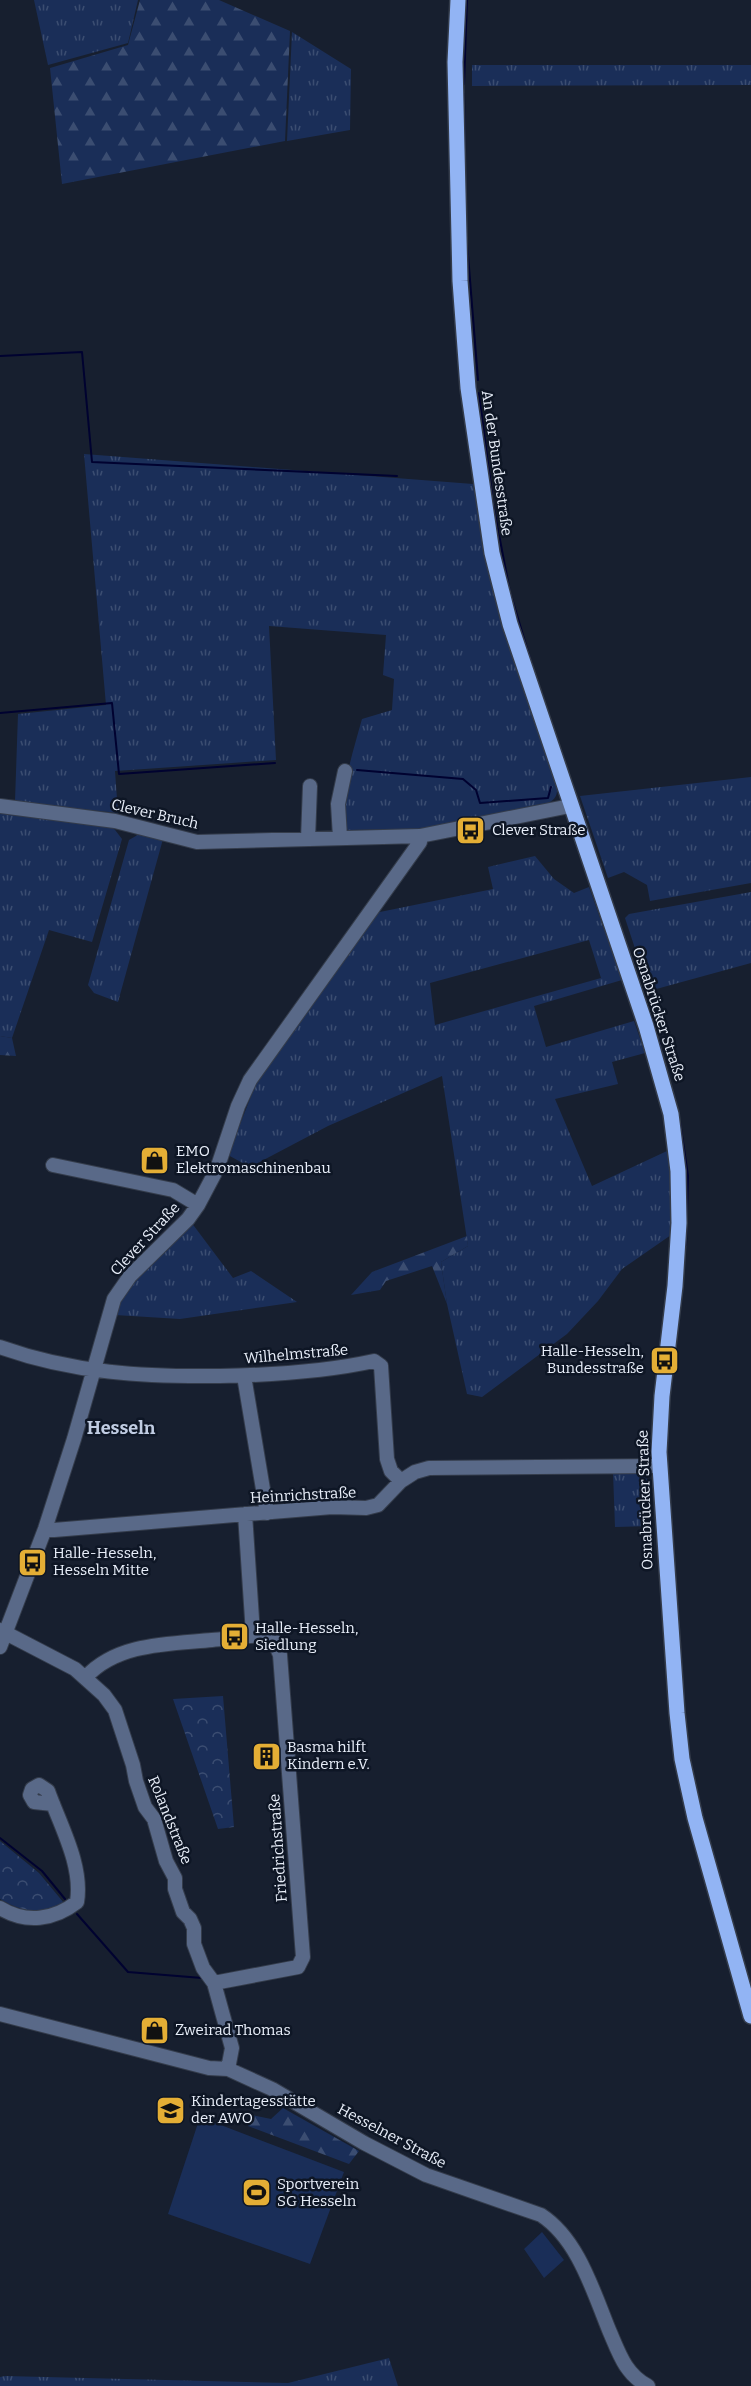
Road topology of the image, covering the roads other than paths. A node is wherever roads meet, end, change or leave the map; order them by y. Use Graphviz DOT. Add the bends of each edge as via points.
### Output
graph roads {
  1 [pos="458,0"];
  2 [pos="345,771"];
  3 [pos="310,786"];
  4 [pos="0,806"];
  5 [pos="570,806"];
  6 [pos="420,836"];
  7 [pos="340,837"];
  8 [pos="308,839"];
  9 [pos="607,913"];
  10 [pos="52,1165"];
  11 [pos="198,1205"];
  12 [pos="0,1347"];
  13 [pos="92,1371"];
  14 [pos="244,1376"];
  15 [pos="659,1466"];
  16 [pos="401,1481"];
  17 [pos="267,1513"];
  18 [pos="245,1515"];
  19 [pos="45,1529"];
  20 [pos="3,1631"];
  21 [pos="253,1634"];
  22 [pos="0,1647"];
  23 [pos="86,1677"];
  24 [pos="52,1804"];
  25 [pos="0,1908"];
  26 [pos="214,1983"];
  27 [pos="0,2014"];
  28 [pos="751,2016"];
  29 [pos="228,2069"];
  30 [pos="648,2386"];
  1 -- 5 [label="main road, An der Bundesstraße" via="455,62 460,281 468,388 485,513 510,624"];
  2 -- 7 [label="street" via="338,804"];
  3 -- 8 [label="street"];
  4 -- 8 [label="street, Clever Bruch" via="115,821 197,842"];
  5 -- 6 [label="street"];
  5 -- 9 [label="main road, An der Bundesstraße"];
  6 -- 7 [label="street, Clever Bruch"];
  6 -- 11 [label="street, Clever Straße" via="420,842 250,1080 218,1169"];
  7 -- 8 [label="street, Clever Bruch"];
  9 -- 15 [label="main road, Osnabrücker Straße" via="665,1086 678,1171 678,1251 662,1396"];
  10 -- 11 [label="street" via="173,1190"];
  11 -- 13 [label="street, Clever Straße" via="120,1289"];
  12 -- 13 [label="street, Wilhelmstraße"];
  13 -- 14 [label="street, Wilhelmstraße" via="155,1377"];
  13 -- 19 [label="street, Clever Straße"];
  14 -- 16 [label="street, Wilhelmstraße" via="326,1371 375,1360 381,1366 387,1459 391,1471"];
  14 -- 17 [label="street"];
  15 -- 16 [label="street, Heinrichstraße" via="429,1468"];
  15 -- 28 [label="main road, Osnabrücker Straße" via="682,1759"];
  16 -- 17 [label="street, Heinrichstraße" via="378,1505 366,1508"];
  17 -- 18 [label="street, Heinrichstraße"];
  18 -- 19 [label="street, Heinrichstraße"];
  18 -- 21 [label="street"];
  19 -- 20 [label="street, Clever Straße"];
  20 -- 22 [label="street, Clever Straße"];
  20 -- 23 [label="street, Rolandstraße"];
  21 -- 23 [label="street" via="138,1648 94,1668"];
  21 -- 26 [label="street, Friedrichstraße" via="272,1636 280,1655 303,1957 298,1967"];
  23 -- 26 [label="street, Rolandstraße" via="115,1710 145,1807 154,1819 175,1878 183,1912 194,1928 194,1944"];
  24 -- 25 [label="street" via="74,1862 80,1888 77,1902 63,1913 28,1919"];
  26 -- 29 [label="street, Rolandstraße" via="232,2048"];
  27 -- 29 [label="street, Hesselner Straße" via="209,2068"];
  29 -- 30 [label="street, Hesselner Straße" via="293,2100 364,2144 426,2175 550,2221 565,2237 580,2264 624,2367"];
}
